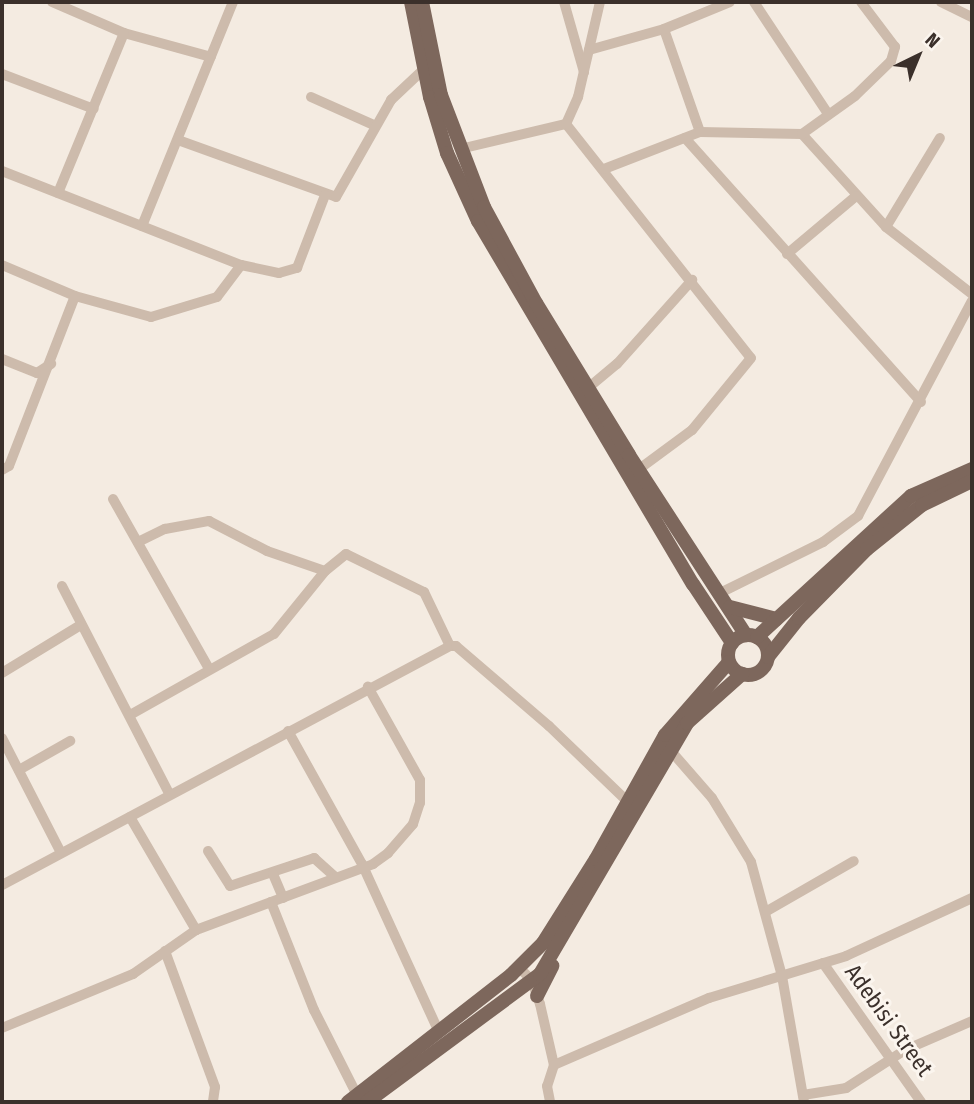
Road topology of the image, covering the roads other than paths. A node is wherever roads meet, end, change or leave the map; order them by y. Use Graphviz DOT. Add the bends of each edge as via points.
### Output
graph roads {
  1 [pos="52,2"];
  2 [pos="233,2"];
  3 [pos="411,2"];
  4 [pos="422,2"];
  5 [pos="564,2"];
  6 [pos="600,2"];
  7 [pos="730,2"];
  8 [pos="754,2"];
  9 [pos="861,2"];
  10 [pos="942,2"];
  11 [pos="972,18"];
  12 [pos="664,29"];
  13 [pos="124,33"];
  14 [pos="589,50"];
  15 [pos="211,57"];
  16 [pos="424,69"];
  17 [pos="584,72"];
  18 [pos="2,74"];
  19 [pos="311,97"];
  20 [pos="94,109"];
  21 [pos="828,114"];
  22 [pos="566,124"];
  23 [pos="374,125"];
  24 [pos="700,132"];
  25 [pos="802,134"];
  26 [pos="685,138"];
  27 [pos="940,138"];
  28 [pos="178,140"];
  29 [pos="460,149"];
  30 [pos="604,169"];
  31 [pos="2,171"];
  32 [pos="58,193"];
  33 [pos="325,195"];
  34 [pos="856,196"];
  35 [pos="142,226"];
  36 [pos="886,227"];
  37 [pos="787,254"];
  38 [pos="2,265"];
  39 [pos="241,265"];
  40 [pos="692,280"];
  41 [pos="972,294"];
  42 [pos="75,296"];
  43 [pos="971,306"];
  44 [pos="2,359"];
  45 [pos="51,364"];
  46 [pos="588,388"];
  47 [pos="921,402"];
  48 [pos="2,470"];
  49 [pos="638,470"];
  50 [pos="972,470"];
  51 [pos="972,481"];
  52 [pos="113,499"];
  53 [pos="138,542"];
  54 [pos="325,571"];
  55 [pos="62,586"];
  56 [pos="720,593"];
  57 [pos="730,607"];
  58 [pos="776,618"];
  59 [pos="79,626"];
  60 [pos="752,636"];
  61 [pos="732,643"];
  62 [pos="450,646"];
  63 [pos="768,657"];
  64 [pos="729,662"];
  65 [pos="209,668"];
  66 [pos="2,673"];
  67 [pos="742,674"];
  68 [pos="368,687"];
  69 [pos="130,715"];
  70 [pos="288,732"];
  71 [pos="2,738"];
  72 [pos="70,741"];
  73 [pos="671,751"];
  74 [pos="655,763"];
  75 [pos="19,770"];
  76 [pos="169,793"];
  77 [pos="627,801"];
  78 [pos="130,817"];
  79 [pos="208,851"];
  80 [pos="61,853"];
  81 [pos="854,861"];
  82 [pos="362,864"];
  83 [pos="273,874"];
  84 [pos="334,876"];
  85 [pos="2,885"];
  86 [pos="283,898"];
  87 [pos="972,898"];
  88 [pos="271,902"];
  89 [pos="767,911"];
  90 [pos="196,930"];
  91 [pos="564,940"];
  92 [pos="165,951"];
  93 [pos="823,963"];
  94 [pos="519,967"];
  95 [pos="782,976"];
  96 [pos="526,984"];
  97 [pos="539,1000"];
  98 [pos="972,1021"];
  99 [pos="2,1028"];
  100 [pos="439,1032"];
  101 [pos="892,1058"];
  102 [pos="554,1065"];
  103 [pos="804,1099"];
  104 [pos="357,1100"];
  105 [pos="213,1102"];
  106 [pos="550,1102"];
  107 [pos="921,1102"];
  1 -- 13 [label="street"];
  2 -- 15 [label="street"];
  3 -- 16 [label="main road"];
  4 -- 29 [label="main road" via="441,95"];
  5 -- 17 [label="street"];
  6 -- 14 [label="street"];
  7 -- 12 [label="street"];
  8 -- 21 [label="street"];
  9 -- 21 [label="street" via="895,47 891,61 855,96"];
  10 -- 11 [label="street"];
  12 -- 14 [label="street"];
  12 -- 24 [label="street"];
  13 -- 15 [label="street"];
  13 -- 20 [label="street"];
  14 -- 17 [label="street"];
  15 -- 28 [label="street"];
  16 -- 23 [label="street" via="391,100"];
  16 -- 61 [label="main road" via="447,153 478,221 692,584"];
  17 -- 22 [label="street"];
  18 -- 20 [label="street"];
  19 -- 23 [label="street"];
  20 -- 32 [label="street"];
  21 -- 25 [label="street"];
  22 -- 29 [label="street"];
  22 -- 30 [label="street"];
  23 -- 33 [label="street" via="343,189 336,197"];
  24 -- 25 [label="street"];
  24 -- 26 [label="street"];
  25 -- 34 [label="street"];
  26 -- 30 [label="street"];
  26 -- 37 [label="street"];
  27 -- 36 [label="street"];
  28 -- 33 [label="street"];
  28 -- 35 [label="street"];
  29 -- 46 [label="main road" via="484,208"];
  30 -- 40 [label="street"];
  31 -- 32 [label="street"];
  32 -- 35 [label="street"];
  33 -- 39 [label="street" via="297,268 286,273"];
  34 -- 36 [label="street"];
  34 -- 37 [label="street"];
  35 -- 39 [label="street"];
  36 -- 41 [label="street"];
  37 -- 47 [label="street"];
  38 -- 42 [label="street"];
  39 -- 42 [label="street" via="217,297 151,317"];
  40 -- 46 [label="street" via="617,364"];
  40 -- 49 [label="street" via="751,358 692,430"];
  42 -- 45 [label="street"];
  43 -- 47 [label="street"];
  44 -- 45 [label="street" via="37,373"];
  45 -- 48 [label="street" via="9,466"];
  46 -- 49 [label="main road"];
  47 -- 56 [label="street" via="870,497 847,527"];
  49 -- 56 [label="main road"];
  50 -- 58 [label="main road" via="911,496"];
  51 -- 63 [label="main road" via="922,505 867,549 799,618"];
  52 -- 53 [label="street"];
  53 -- 54 [label="street" via="165,529 208,521 267,551"];
  53 -- 65 [label="street"];
  54 -- 62 [label="street" via="346,554 415,586 424,592"];
  54 -- 65 [label="street" via="274,634"];
  55 -- 59 [label="street"];
  56 -- 57 [label="main road"];
  57 -- 58 [label="main road"];
  57 -- 60 [label="main road"];
  58 -- 60 [label="main road"];
  59 -- 66 [label="street"];
  59 -- 69 [label="street"];
  60 -- 61 [label="main road"];
  60 -- 63 [label="main road"];
  61 -- 64 [label="main road"];
  62 -- 68 [label="street"];
  62 -- 77 [label="street" via="456,646 531,710"];
  63 -- 67 [label="main road" via="756,674"];
  64 -- 67 [label="main road"];
  64 -- 74 [label="main road" via="681,712"];
  65 -- 69 [label="street"];
  67 -- 73 [label="main road" via="696,713"];
  68 -- 70 [label="street"];
  68 -- 82 [label="street" via="413,761 421,803 412,824 388,853 373,864"];
  69 -- 76 [label="street"];
  70 -- 76 [label="street"];
  70 -- 82 [label="street"];
  71 -- 75 [label="street"];
  72 -- 75 [label="street"];
  73 -- 74 [label="main road"];
  73 -- 89 [label="street" via="699,781 739,839"];
  74 -- 77 [label="main road"];
  74 -- 91 [label="main road"];
  75 -- 80 [label="street"];
  76 -- 78 [label="street"];
  77 -- 94 [label="main road" via="551,932"];
  78 -- 80 [label="street"];
  78 -- 90 [label="street"];
  79 -- 83 [label="street" via="230,886"];
  80 -- 85 [label="street"];
  81 -- 89 [label="street"];
  82 -- 84 [label="street"];
  82 -- 100 [label="street"];
  83 -- 84 [label="street" via="314,858"];
  83 -- 86 [label="street"];
  84 -- 86 [label="street"];
  86 -- 88 [label="street"];
  87 -- 93 [label="street"];
  88 -- 90 [label="street"];
  88 -- 104 [label="street" via="314,1010"];
  89 -- 95 [label="street"];
  90 -- 92 [label="street"];
  91 -- 96 [label="main road"];
  91 -- 97 [label="main road"];
  92 -- 99 [label="street" via="133,974 76,1001"];
  92 -- 105 [label="street" via="215,1087"];
  93 -- 95 [label="street"];
  93 -- 101 [label="street, Adebisi Street"];
  94 -- 96 [label="street"];
  94 -- 100 [label="main road"];
  95 -- 102 [label="street" via="709,998"];
  95 -- 103 [label="street"];
  96 -- 97 [label="main road"];
  96 -- 104 [label="main road"];
  97 -- 102 [label="street"];
  98 -- 101 [label="street"];
  100 -- 104 [label="main road"];
  101 -- 103 [label="street" via="846,1088"];
  101 -- 107 [label="street, Adebisi Street"];
  102 -- 106 [label="street" via="547,1086"];
}
